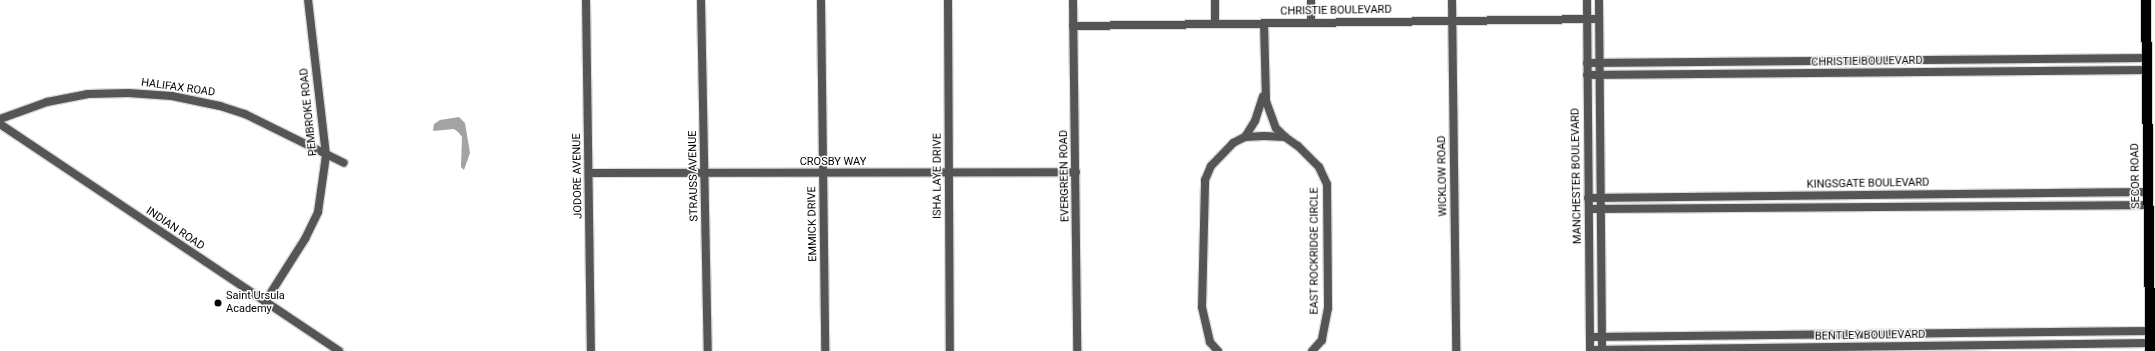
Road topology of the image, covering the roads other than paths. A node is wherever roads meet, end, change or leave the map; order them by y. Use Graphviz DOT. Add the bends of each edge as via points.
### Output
graph roads {
  1 [pos="308,0"];
  2 [pos="586,0"];
  3 [pos="701,0"];
  4 [pos="821,0"];
  5 [pos="948,0"];
  6 [pos="1073,0"];
  7 [pos="1215,0"];
  8 [pos="1311,0"];
  9 [pos="1452,0"];
  10 [pos="1587,0"];
  11 [pos="1599,0"];
  12 [pos="2146,0"];
  13 [pos="1587,19"];
  14 [pos="1599,19"];
  15 [pos="1452,21"];
  16 [pos="1264,23"];
  17 [pos="1311,23"];
  18 [pos="1215,24"];
  19 [pos="1073,26"];
  20 [pos="2146,58"];
  21 [pos="1587,63"];
  22 [pos="1599,63"];
  23 [pos="2147,70"];
  24 [pos="1587,75"];
  25 [pos="1599,75"];
  26 [pos="1264,91"];
  27 [pos="0,119"];
  28 [pos="0,124"];
  29 [pos="1245,137"];
  30 [pos="1285,137"];
  31 [pos="326,155"];
  32 [pos="344,163"];
  33 [pos="2152,171"];
  34 [pos="823,172"];
  35 [pos="1076,172"];
  36 [pos="949,173"];
  37 [pos="589,174"];
  38 [pos="705,174"];
  39 [pos="2149,192"];
  40 [pos="1588,198"];
  41 [pos="1601,198"];
  42 [pos="2149,205"];
  43 [pos="1589,209"];
  44 [pos="1601,209"];
  45 [pos="265,302"];
  46 [pos="2150,332"];
  47 [pos="1590,337"];
  48 [pos="1602,337"];
  49 [pos="2150,347"];
  50 [pos="1590,350"];
  51 [pos="1602,350"];
  52 [pos="339,351"];
  53 [pos="591,351"];
  54 [pos="708,351"];
  55 [pos="825,351"];
  56 [pos="950,351"];
  57 [pos="1078,351"];
  58 [pos="1218,351"];
  59 [pos="1312,351"];
  60 [pos="1456,351"];
  1 -- 31 [label="street, PEMBROKE ROAD"];
  2 -- 37 [label="street, JODORE AVENUE"];
  3 -- 38 [label="street, STRAUSS AVENUE"];
  4 -- 34 [label="street, EMMICK DRIVE"];
  5 -- 36 [label="street, ISHA LAYE DRIVE"];
  6 -- 19 [label="street, EVERGREEN ROAD"];
  7 -- 18 [label="street"];
  8 -- 17 [label="street"];
  9 -- 15 [label="street, WICKLOW ROAD"];
  10 -- 13 [label="street, MANCHESTER BOULEVARD"];
  11 -- 14 [label="street, MANCHESTER BOULEVARD"];
  12 -- 20 [label="main road, SECOR ROAD"];
  13 -- 14 [label="street, CHRISTIE BOULEVARD"];
  13 -- 15 [label="street, CHRISTIE BOULEVARD"];
  13 -- 21 [label="street, MANCHESTER BOULEVARD"];
  14 -- 22 [label="street, MANCHESTER BOULEVARD"];
  15 -- 17 [label="street, CHRISTIE BOULEVARD"];
  15 -- 60 [label="street, WICKLOW ROAD"];
  16 -- 17 [label="street, CHRISTIE BOULEVARD"];
  16 -- 18 [label="street, CHRISTIE BOULEVARD"];
  16 -- 26 [label="street"];
  18 -- 19 [label="street, CHRISTIE BOULEVARD"];
  19 -- 35 [label="street, EVERGREEN ROAD"];
  20 -- 22 [label="street, CHRISTIE BOULEVARD"];
  20 -- 23 [label="main road, SECOR ROAD"];
  21 -- 22 [label="street, CHRISTIE BOULEVARD"];
  21 -- 24 [label="street, MANCHESTER BOULEVARD"];
  22 -- 25 [label="street, MANCHESTER BOULEVARD"];
  23 -- 25 [label="street, CHRISTIE BOULEVARD"];
  23 -- 33 [label="main road, SECOR ROAD"];
  24 -- 25 [label="street, CHRISTIE BOULEVARD"];
  24 -- 40 [label="street, MANCHESTER BOULEVARD"];
  25 -- 41 [label="street, MANCHESTER BOULEVARD"];
  26 -- 29 [label="street" via="1255,121"];
  26 -- 30 [label="street, EAST ROCKRIDGE CIRCLE" via="1270,116 1276,128"];
  27 -- 31 [label="street, HALIFAX ROAD" via="47,102 88,94 150,94 220,106 245,114"];
  28 -- 45 [label="street, INDIAN ROAD"];
  29 -- 30 [label="street"];
  29 -- 58 [label="street" via="1223,153 1211,166 1205,180 1202,200 1202,307 1210,342"];
  30 -- 59 [label="street, EAST ROCKRIDGE CIRCLE" via="1319,167 1326,184 1328,308 1322,340"];
  31 -- 32 [label="street, HALIFAX ROAD"];
  31 -- 45 [label="street, PEMBROKE ROAD" via="318,212 305,239"];
  33 -- 39 [label="main road, SECOR ROAD"];
  34 -- 36 [label="street, CROSBY WAY"];
  34 -- 38 [label="street, CROSBY WAY"];
  34 -- 55 [label="street, EMMICK DRIVE"];
  35 -- 36 [label="street, CROSBY WAY"];
  35 -- 57 [label="street, EVERGREEN ROAD"];
  36 -- 56 [label="street, ISHA LAYE DRIVE"];
  37 -- 38 [label="street, CROSBY WAY"];
  37 -- 53 [label="street, JODORE AVENUE"];
  38 -- 54 [label="street, STRAUSS AVENUE"];
  39 -- 41 [label="street, KINGSGATE BOULEVARD"];
  39 -- 42 [label="main road, SECOR ROAD"];
  40 -- 41 [label="street, KINGSGATE BOULEVARD"];
  40 -- 43 [label="street, MANCHESTER BOULEVARD"];
  41 -- 44 [label="street, MANCHESTER BOULEVARD"];
  42 -- 44 [label="street, KINGSGATE BOULEVARD"];
  42 -- 46 [label="main road, SECOR ROAD"];
  43 -- 44 [label="street, KINGSGATE BOULEVARD"];
  43 -- 47 [label="street, MANCHESTER BOULEVARD"];
  44 -- 48 [label="street, MANCHESTER BOULEVARD"];
  45 -- 52 [label="street, INDIAN ROAD"];
  46 -- 48 [label="street, BENTLEY BOULEVARD"];
  46 -- 49 [label="main road, SECOR ROAD"];
  47 -- 48 [label="street, BENTLEY BOULEVARD"];
  47 -- 50 [label="street, MANCHESTER BOULEVARD"];
  48 -- 51 [label="street, MANCHESTER BOULEVARD"];
  49 -- 51 [label="street, BENTLEY BOULEVARD"];
  50 -- 51 [label="street, BENTLEY BOULEVARD"];
}
